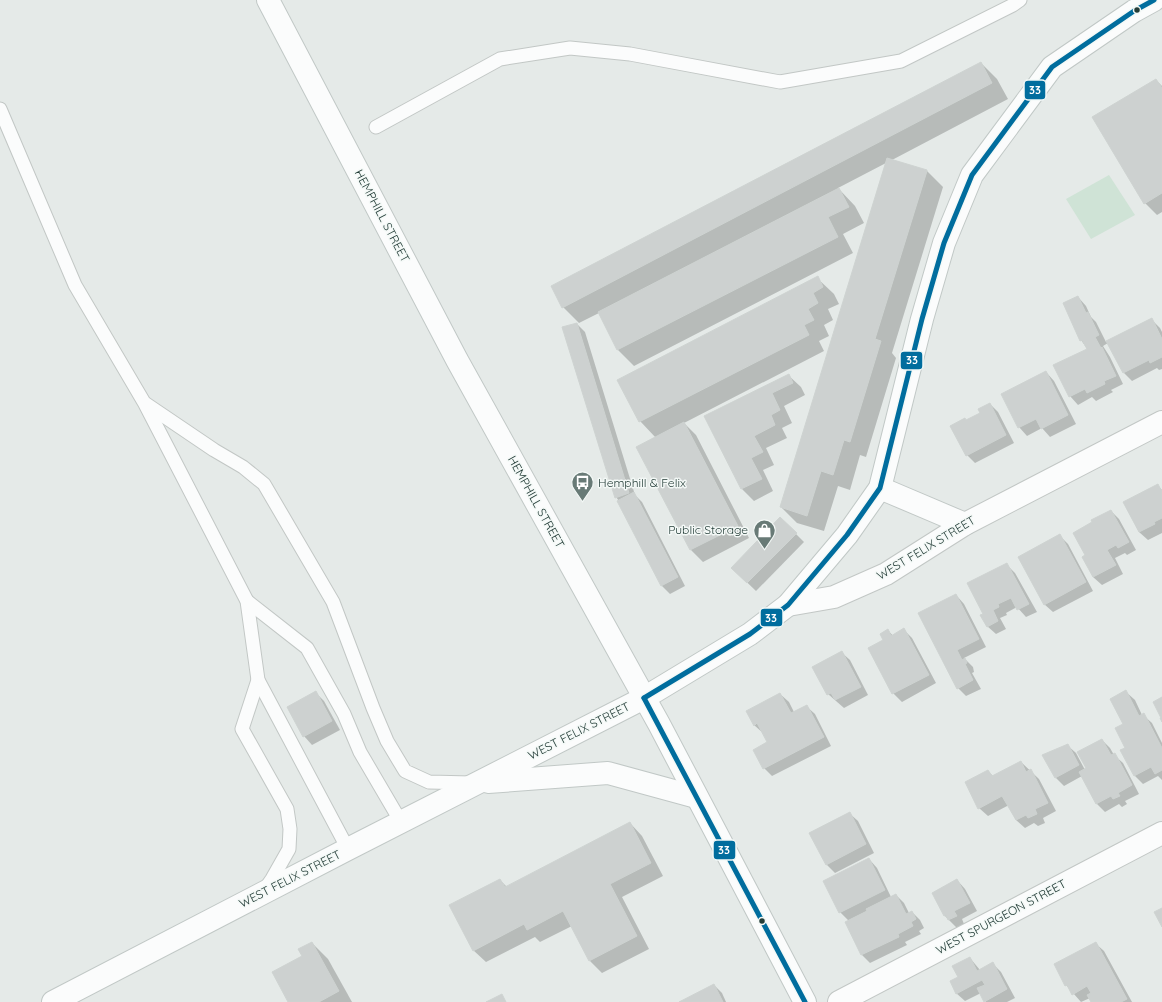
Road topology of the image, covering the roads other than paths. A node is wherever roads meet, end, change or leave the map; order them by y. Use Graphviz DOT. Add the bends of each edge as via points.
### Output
graph roads {
  1 [pos="268,0"];
  2 [pos="1020,0"];
  3 [pos="1154,0"];
  4 [pos="0,109"];
  5 [pos="376,127"];
  6 [pos="145,404"];
  7 [pos="1162,422"];
  8 [pos="880,488"];
  9 [pos="965,524"];
  10 [pos="247,601"];
  11 [pos="788,606"];
  12 [pos="258,680"];
  13 [pos="644,698"];
  14 [pos="479,783"];
  15 [pos="696,797"];
  16 [pos="401,822"];
  17 [pos="1162,833"];
  18 [pos="348,849"];
  19 [pos="262,893"];
  20 [pos="53,1002"];
  21 [pos="805,1002"];
  22 [pos="839,1002"];
  1 -- 13 [label="street, HEMPHILL STREET" via="457,360"];
  2 -- 5 [label="lane" via="902,61 780,82 630,54 570,48 500,59"];
  3 -- 8 [label="street" via="1052,67 972,175 944,243 922,319"];
  4 -- 6 [label="lane" via="75,285"];
  6 -- 10 [label="lane"];
  6 -- 14 [label="lane" via="243,467 264,484 334,602 378,722 405,771 429,782"];
  7 -- 9 [label="street, WEST FELIX STREET"];
  8 -- 9 [label="street"];
  8 -- 11 [label="street" via="847,535"];
  9 -- 11 [label="street, WEST FELIX STREET" via="886,574 834,597"];
  10 -- 12 [label="lane"];
  10 -- 16 [label="lane" via="307,648 344,714 360,752"];
  11 -- 13 [label="street, WEST FELIX STREET" via="750,634"];
  12 -- 18 [label="lane"];
  12 -- 19 [label="lane" via="242,729 287,809 290,829 289,849"];
  13 -- 14 [label="street, WEST FELIX STREET"];
  13 -- 15 [label="street, HEMPHILL STREET"];
  14 -- 15 [label="street" via="608,773"];
  14 -- 16 [label="street, WEST FELIX STREET"];
  15 -- 21 [label="street, HEMPHILL STREET"];
  16 -- 18 [label="street, WEST FELIX STREET"];
  17 -- 22 [label="street, WEST SPURGEON STREET"];
  18 -- 19 [label="street, WEST FELIX STREET"];
  19 -- 20 [label="street, WEST FELIX STREET"];
}
